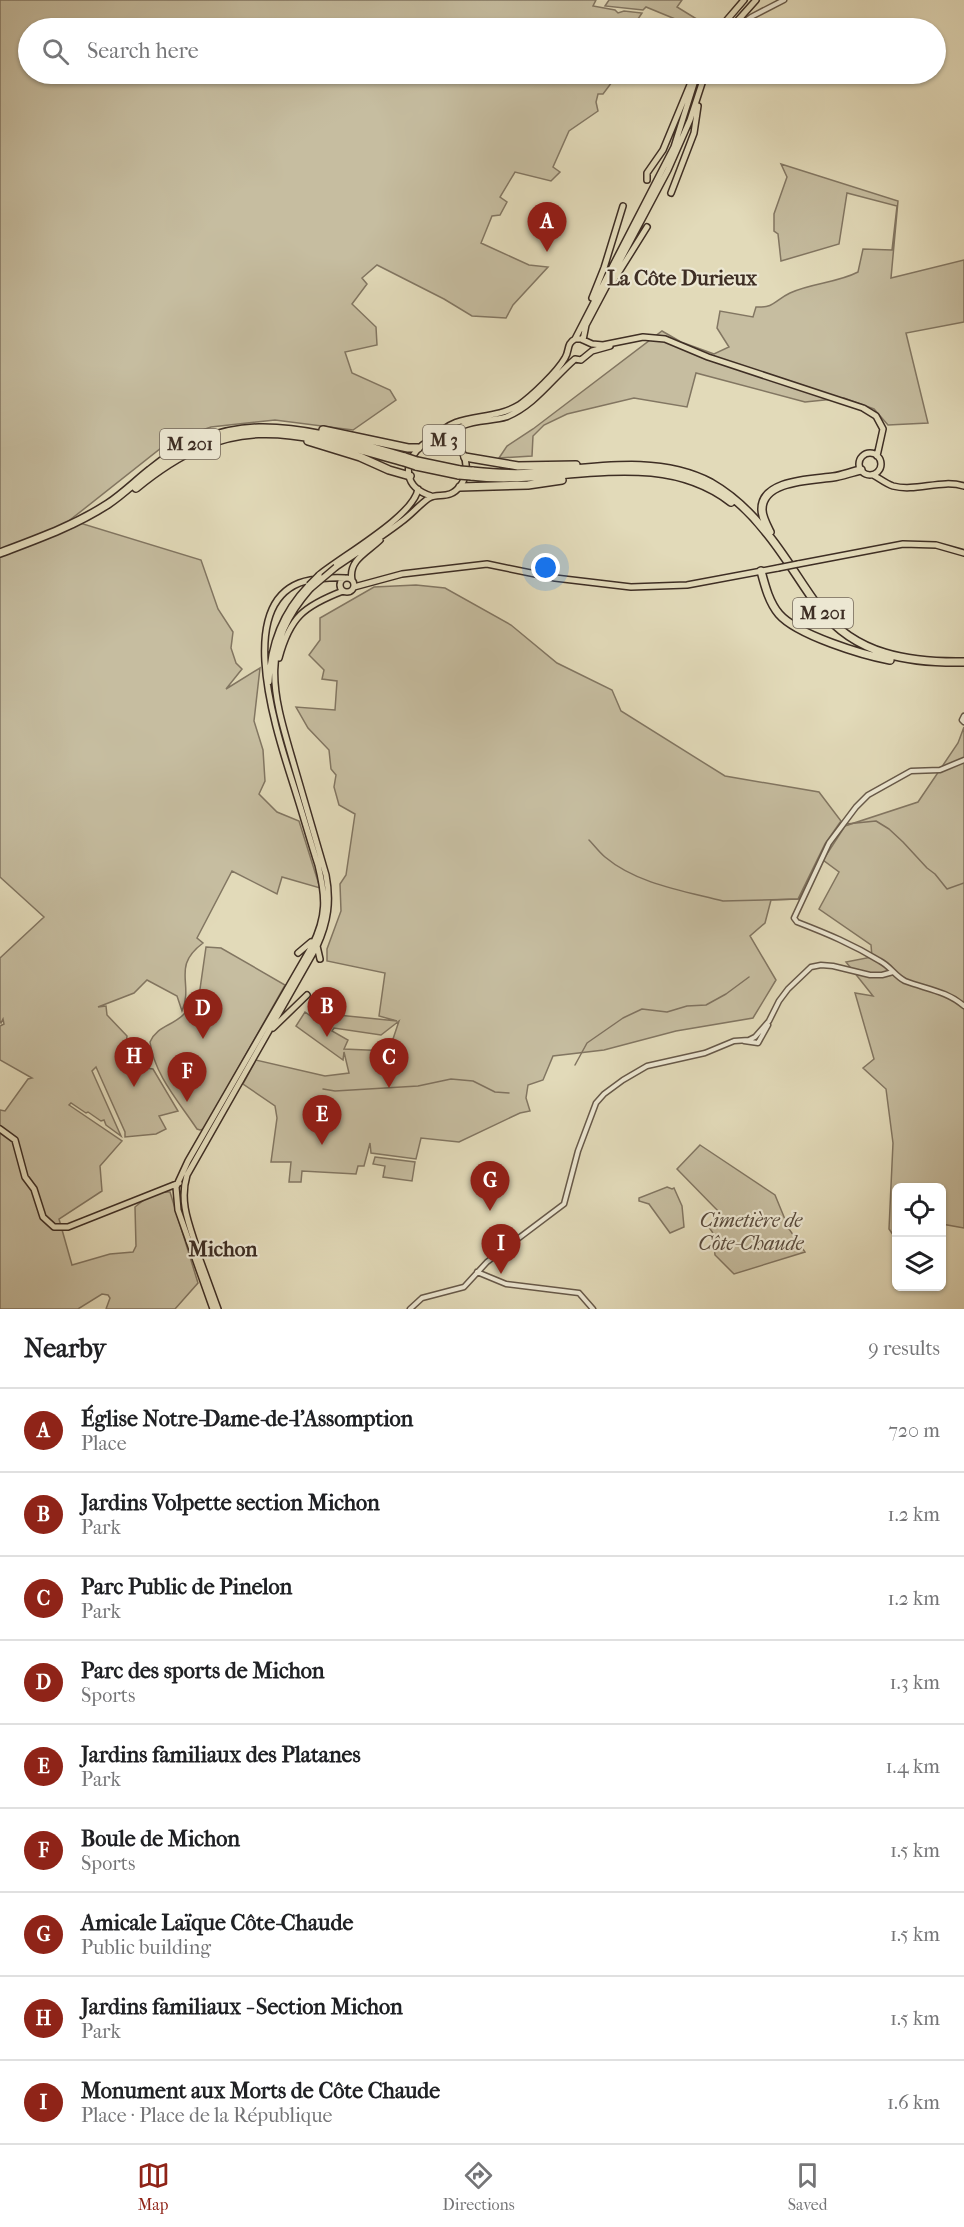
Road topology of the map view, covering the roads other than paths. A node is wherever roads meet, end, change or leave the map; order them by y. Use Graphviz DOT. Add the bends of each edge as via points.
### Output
graph roads {
  1 [pos="756,0"];
  2 [pos="784,0"];
  3 [pos="743,1"];
  4 [pos="749,7"];
  5 [pos="762,12"];
  6 [pos="729,18"];
  7 [pos="739,18"];
  8 [pos="752,18"];
  9 [pos="692,84"];
  10 [pos="693,84"];
  11 [pos="702,84"];
  12 [pos="647,180"];
  13 [pos="671,193"];
  14 [pos="623,206"];
  15 [pos="647,227"];
  16 [pos="588,316"];
  17 [pos="575,339"];
  18 [pos="622,341"];
  19 [pos="585,342"];
  20 [pos="568,353"];
  21 [pos="588,354"];
  22 [pos="575,359"];
  23 [pos="260,428"];
  24 [pos="237,436"];
  25 [pos="434,440"];
  26 [pos="454,444"];
  27 [pos="417,448"];
  28 [pos="874,455"];
  29 [pos="465,458"];
  30 [pos="405,460"];
  31 [pos="617,468"];
  32 [pos="861,471"];
  33 [pos="876,473"];
  34 [pos="410,476"];
  35 [pos="964,486"];
  36 [pos="460,487"];
  37 [pos="418,489"];
  38 [pos="431,496"];
  39 [pos="391,530"];
  40 [pos="777,545"];
  41 [pos="964,553"];
  42 [pos="0,554"];
  43 [pos="761,571"];
  44 [pos="331,578"];
  45 [pos="345,578"];
  46 [pos="353,583"];
  47 [pos="340,584"];
  48 [pos="310,587"];
  49 [pos="343,591"];
  50 [pos="284,619"];
  51 [pos="269,621"];
  52 [pos="891,660"];
  53 [pos="964,663"];
  54 [pos="274,668"];
  55 [pos="270,698"];
  56 [pos="964,716"];
  57 [pos="964,722"];
  58 [pos="964,760"];
  59 [pos="316,942"];
  60 [pos="298,954"];
  61 [pos="320,959"];
  62 [pos="893,972"];
  63 [pos="307,995"];
  64 [pos="964,1006"];
  65 [pos="267,1034"];
  66 [pos="222,1109"];
  67 [pos="0,1129"];
  68 [pos="203,1141"];
  69 [pos="186,1176"];
  70 [pos="179,1186"];
  71 [pos="181,1208"];
  72 [pos="190,1243"];
  73 [pos="197,1249"];
  74 [pos="477,1272"];
  75 [pos="213,1309"];
  76 [pos="218,1309"];
  77 [pos="410,1309"];
  78 [pos="593,1309"];
  1 -- 4 [label="main road"];
  2 -- 5 [label="street"];
  3 -- 6 [label="main road"];
  4 -- 5 [label="street" via="751,13"];
  4 -- 7 [label="main road"];
  5 -- 8 [label="street"];
  9 -- 12 [label="main road"];
  10 -- 16 [label="main road, M 3" via="674,147"];
  11 -- 13 [label="main road" via="694,133"];
  11 -- 16 [label="main road, M 3" via="668,170"];
  14 -- 16 [label="main road"];
  15 -- 16 [label="main road"];
  16 -- 17 [label="main road, M 3"];
  16 -- 19 [label="main road, M 3"];
  17 -- 19 [label="main road"];
  17 -- 20 [label="main road, M 3" via="568,345"];
  18 -- 19 [label="main road" via="603,345"];
  18 -- 21 [label="main road"];
  18 -- 28 [label="main road" via="643,337 665,339 863,408 882,424"];
  19 -- 21 [label="main road, M 3"];
  20 -- 22 [label="main road"];
  20 -- 25 [label="main road, M 3" via="522,403 500,414 454,422"];
  21 -- 22 [label="main road, M 3" via="581,360"];
  22 -- 26 [label="main road, M 3" via="536,398 517,411 459,427 453,435"];
  23 -- 27 [label="highway" via="306,428"];
  23 -- 30 [label="highway, M 201" via="318,434"];
  23 -- 42 [label="highway, M 201" via="229,432 192,444 162,461 90,515"];
  24 -- 30 [label="highway, M 201" via="266,433 309,437"];
  24 -- 34 [label="highway" via="303,440"];
  24 -- 42 [label="highway, M 201" via="212,441 176,458 92,519"];
  25 -- 26 [label="main road, M 3"];
  25 -- 27 [label="main road, M 3"];
  26 -- 29 [label="main road, M 3"];
  27 -- 34 [label="main road, M 3" via="410,461"];
  28 -- 32 [label="main road" via="861,458"];
  28 -- 33 [label="main road" via="880,463"];
  29 -- 31 [label="highway" via="518,466"];
  29 -- 36 [label="main road, M 3" via="466,473"];
  30 -- 31 [label="highway, M 201, bridge" via="472,474"];
  31 -- 36 [label="highway" via="528,485"];
  31 -- 40 [label="highway, M 201" via="672,469 710,483 748,511"];
  31 -- 52 [label="highway, M 201" via="671,474 724,497 764,534 826,621 852,642"];
  32 -- 33 [label="main road"];
  32 -- 40 [label="highway" via="782,485 770,491 762,510"];
  33 -- 35 [label="main road" via="889,485 899,487"];
  34 -- 37 [label="main road, M 3"];
  36 -- 38 [label="main road" via="444,496"];
  37 -- 38 [label="main road"];
  37 -- 48 [label="main road, bridge" via="413,502 398,518 319,575"];
  38 -- 39 [label="main road"];
  39 -- 46 [label="main road" via="354,563"];
  39 -- 48 [label="main road, bridge"];
  40 -- 53 [label="highway, M 201" via="822,611 856,641 902,658"];
  41 -- 43 [label="main road, bridge" via="936,545 913,544"];
  43 -- 46 [label="main road" via="670,587 630,587 555,578 487,564"];
  43 -- 52 [label="highway" via="775,607 796,628"];
  44 -- 45 [label="main road"];
  44 -- 47 [label="main road"];
  44 -- 51 [label="main road" via="309,579 293,585 276,602"];
  45 -- 46 [label="main road"];
  45 -- 47 [label="main road"];
  46 -- 49 [label="main road" via="349,592"];
  47 -- 49 [label="main road"];
  48 -- 50 [label="main road" via="297,598"];
  48 -- 54 [label="main road" via="285,626"];
  49 -- 54 [label="main road" via="297,616"];
  50 -- 51 [label="main road" via="276,626"];
  50 -- 55 [label="main road" via="272,652"];
  51 -- 55 [label="main road" via="265,653"];
  52 -- 53 [label="highway, M 201"];
  54 -- 59 [label="main road" via="279,714 328,884 327,920"];
  55 -- 59 [label="main road" via="323,883 325,909"];
  56 -- 57 [label="street"];
  58 -- 62 [label="street" via="940,770 911,771 868,795 825,851 794,918 848,943"];
  59 -- 60 [label="main road"];
  59 -- 61 [label="main road"];
  59 -- 65 [label="main road"];
  59 -- 66 [label="main road"];
  62 -- 64 [label="street" via="905,981 945,993"];
  62 -- 74 [label="street" via="870,975 833,966 811,968 788,989 755,1037 647,1066 604,1094 596,1103 578,1152 564,1204"];
  63 -- 65 [label="main road"];
  65 -- 66 [label="main road"];
  66 -- 68 [label="main road"];
  67 -- 70 [label="main road" via="15,1140 25,1177 34,1189 43,1217 54,1227 68,1227"];
  68 -- 69 [label="main road"];
  68 -- 70 [label="main road"];
  69 -- 70 [label="main road"];
  69 -- 73 [label="main road" via="184,1208"];
  70 -- 71 [label="main road"];
  70 -- 72 [label="main road" via="178,1210"];
  71 -- 72 [label="main road"];
  71 -- 73 [label="main road"];
  72 -- 75 [label="main road"];
  73 -- 76 [label="main road"];
  74 -- 77 [label="street" via="464,1287 422,1298"];
  74 -- 78 [label="street" via="506,1284 579,1293"];
}
